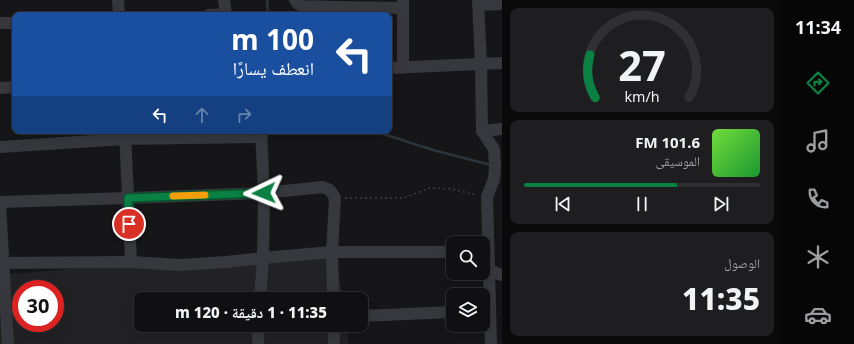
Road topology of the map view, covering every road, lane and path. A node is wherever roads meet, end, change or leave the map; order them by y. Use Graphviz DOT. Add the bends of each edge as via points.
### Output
graph roads {
  1 [pos="118,0"];
  2 [pos="224,0"];
  3 [pos="295,0"];
  4 [pos="478,3"];
  5 [pos="334,4"];
  6 [pos="403,4"];
  7 [pos="502,4"];
  8 [pos="119,12"];
  9 [pos="226,12"];
  10 [pos="0,23"];
  11 [pos="12,23"];
  12 [pos="502,63"];
  13 [pos="481,64"];
  14 [pos="392,68"];
  15 [pos="404,68"];
  16 [pos="12,87"];
  17 [pos="0,88"];
  18 [pos="502,130"];
  19 [pos="482,131"];
  20 [pos="262,134"];
  21 [pos="126,135"];
  22 [pos="0,147"];
  23 [pos="264,193"];
  24 [pos="487,197"];
  25 [pos="128,198"];
  26 [pos="335,198"];
  27 [pos="0,202"];
  28 [pos="486,236"];
  29 [pos="332,252"];
  30 [pos="446,252"];
  31 [pos="263,258"];
  32 [pos="131,262"];
  33 [pos="2,263"];
  34 [pos="490,271"];
  35 [pos="502,275"];
  36 [pos="261,292"];
  37 [pos="333,292"];
  38 [pos="446,312"];
  39 [pos="368,316"];
  40 [pos="259,332"];
  41 [pos="333,332"];
  42 [pos="490,332"];
  43 [pos="8,344"];
  44 [pos="258,344"];
  45 [pos="334,344"];
  46 [pos="491,344"];
  1 -- 8 [label="street"];
  2 -- 9 [label="street"];
  3 -- 5 [label="street" via="303,6"];
  4 -- 7 [label="street"];
  4 -- 13 [label="street"];
  5 -- 6 [label="street"];
  6 -- 15 [label="street"];
  10 -- 11 [label="street"];
  12 -- 13 [label="street"];
  13 -- 15 [label="street"];
  13 -- 19 [label="street"];
  14 -- 15 [label="street"];
  16 -- 17 [label="street"];
  18 -- 19 [label="street"];
  19 -- 24 [label="street" via="494,149 494,179"];
  20 -- 21 [label="street"];
  20 -- 23 [label="street"];
  21 -- 22 [label="street"];
  21 -- 25 [label="street"];
  23 -- 25 [label="street"];
  23 -- 26 [label="street" via="323,187 330,190"];
  23 -- 31 [label="street"];
  24 -- 26 [label="path" via="452,189 430,188 404,198"];
  24 -- 28 [label="street"];
  25 -- 27 [label="street"];
  25 -- 32 [label="street"];
  26 -- 29 [label="street"];
  27 -- 33 [label="street"];
  29 -- 30 [label="street"];
  29 -- 31 [label="street"];
  29 -- 37 [label="street"];
  31 -- 32 [label="street" via="180,265"];
  31 -- 36 [label="street"];
  32 -- 33 [label="street"];
  33 -- 43 [label="street"];
  34 -- 35 [label="street"];
  38 -- 39 [label="street"];
  40 -- 44 [label="street"];
  41 -- 45 [label="street"];
  42 -- 46 [label="street"];
}
